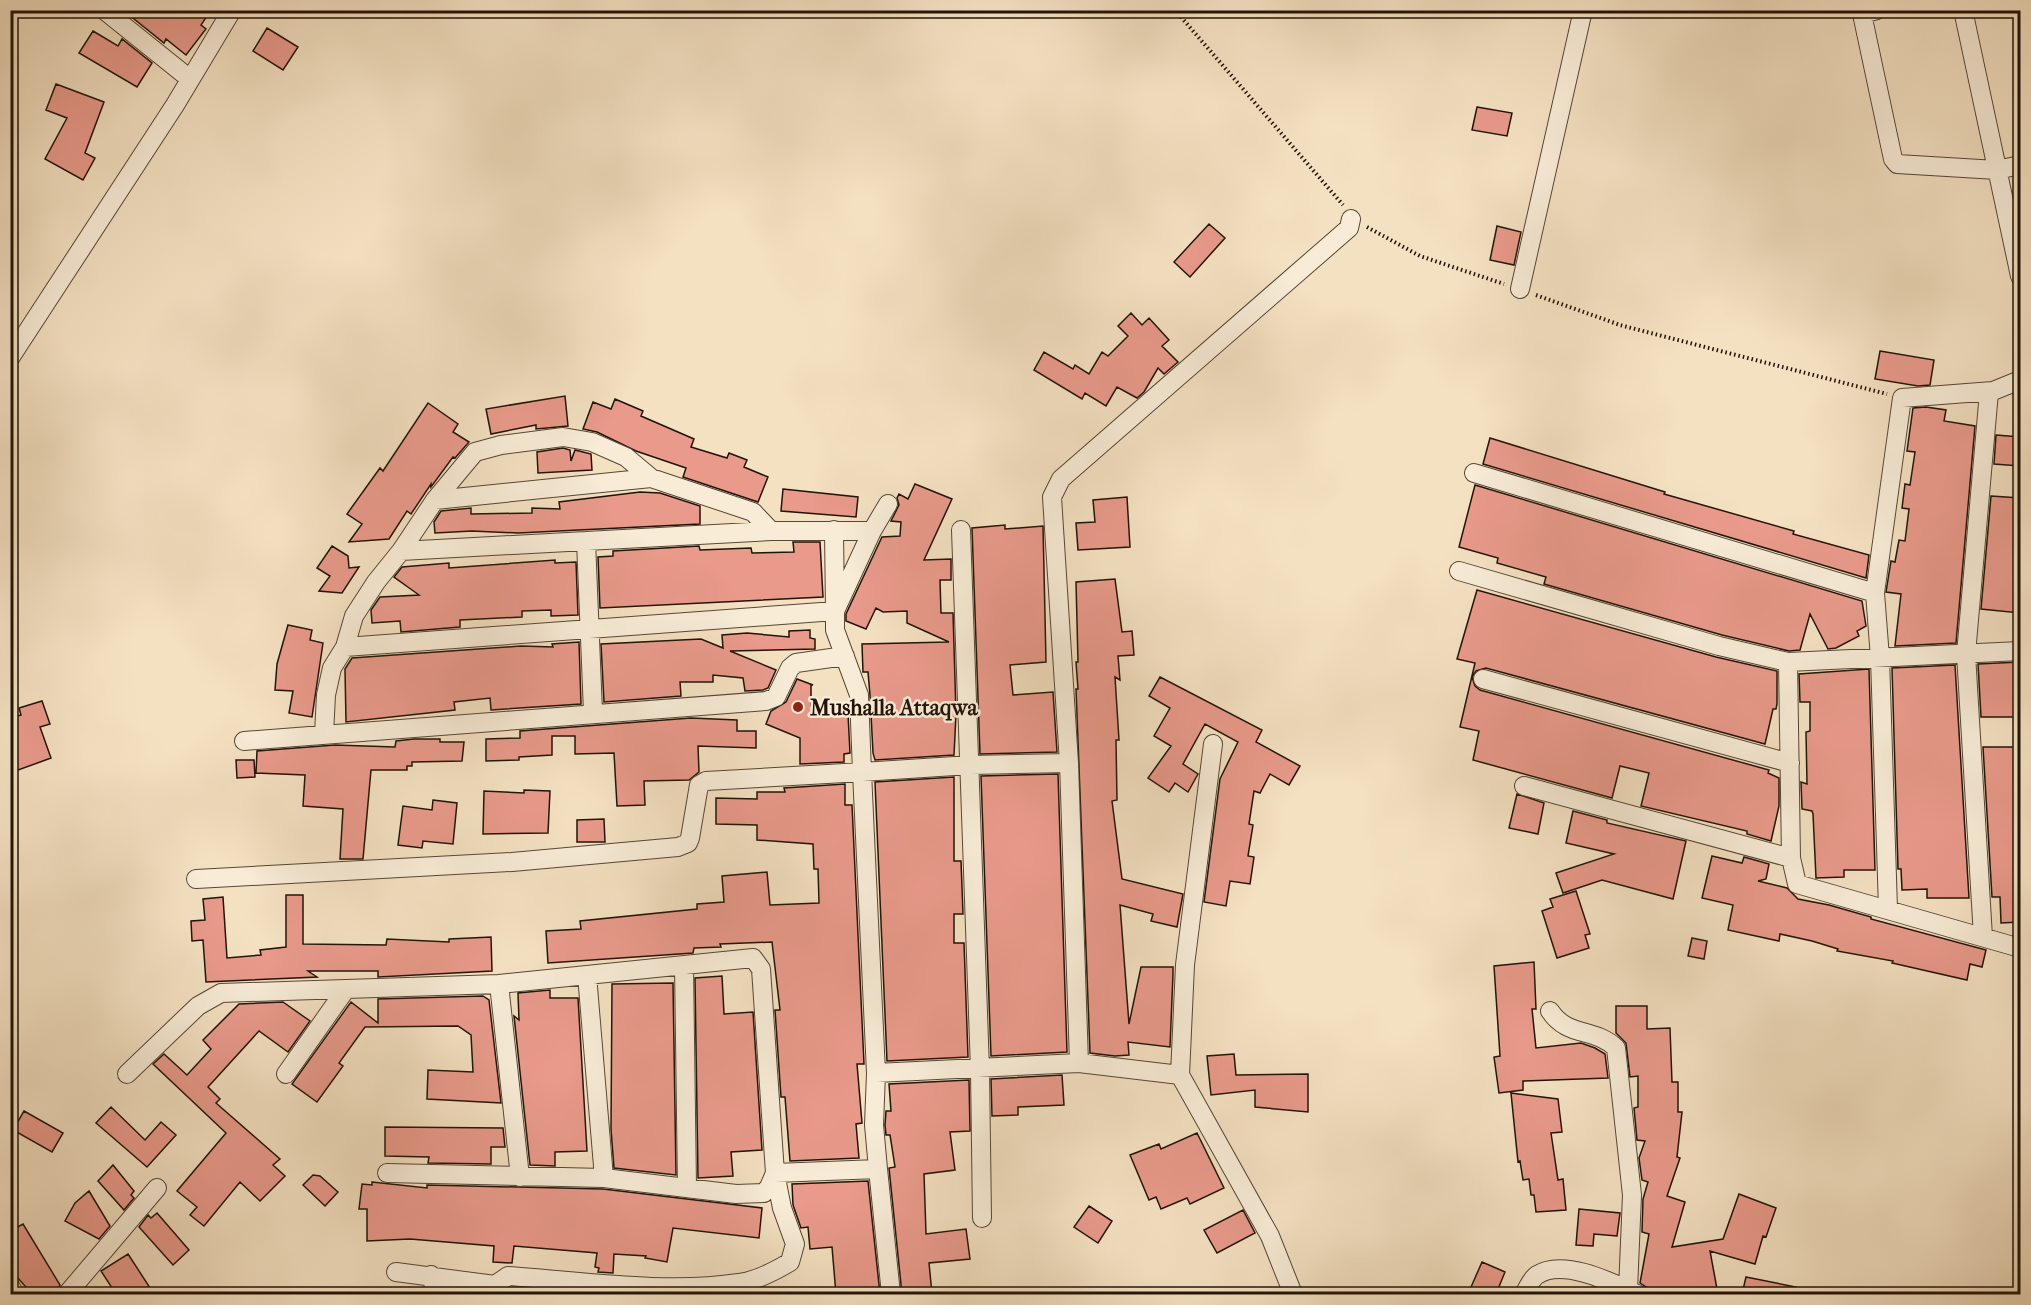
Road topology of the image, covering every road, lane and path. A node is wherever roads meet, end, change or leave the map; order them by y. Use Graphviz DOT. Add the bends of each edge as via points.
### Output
graph roads {
  1 [pos="104,10"];
  2 [pos="232,10"];
  3 [pos="1583,10"];
  4 [pos="1877,10"];
  5 [pos="1963,10"];
  6 [pos="190,79"];
  7 [pos="2020,165"];
  8 [pos="1997,170"];
  9 [pos="1351,219"];
  10 [pos="2020,276"];
  11 [pos="1520,289"];
  12 [pos="10,358"];
  13 [pos="2020,380"];
  14 [pos="1989,392"];
  15 [pos="1474,473"];
  16 [pos="651,478"];
  17 [pos="435,500"];
  18 [pos="888,504"];
  19 [pos="834,530"];
  20 [pos="961,530"];
  21 [pos="771,531"];
  22 [pos="872,531"];
  23 [pos="586,541"];
  24 [pos="401,551"];
  25 [pos="1459,571"];
  26 [pos="1875,593"];
  27 [pos="835,611"];
  28 [pos="590,628"];
  29 [pos="345,647"];
  30 [pos="2020,651"];
  31 [pos="1966,654"];
  32 [pos="845,656"];
  33 [pos="1880,658"];
  34 [pos="1788,662"];
  35 [pos="1483,679"];
  36 [pos="593,712"];
  37 [pos="324,734"];
  38 [pos="244,741"];
  39 [pos="1213,744"];
  40 [pos="1069,763"];
  41 [pos="1790,763"];
  42 [pos="970,765"];
  43 [pos="862,772"];
  44 [pos="1524,786"];
  45 [pos="1791,858"];
  46 [pos="196,879"];
  47 [pos="1888,909"];
  48 [pos="1983,937"];
  49 [pos="2020,948"];
  50 [pos="684,965"];
  51 [pos="586,975"];
  52 [pos="499,984"];
  53 [pos="346,990"];
  54 [pos="1550,1011"];
  55 [pos="1079,1063"];
  56 [pos="980,1070"];
  57 [pos="876,1073"];
  58 [pos="127,1074"];
  59 [pos="286,1074"];
  60 [pos="1180,1075"];
  61 [pos="878,1168"];
  62 [pos="387,1173"];
  63 [pos="775,1173"];
  64 [pos="520,1177"];
  65 [pos="603,1178"];
  66 [pos="157,1188"];
  67 [pos="687,1188"];
  68 [pos="982,1218"];
  69 [pos="396,1272"];
  70 [pos="430,1275"];
  71 [pos="10,1286"];
  72 [pos="590,1288"];
  73 [pos="495,1290"];
  74 [pos="1633,1292"];
  75 [pos="15,1294"];
  76 [pos="67,1294"];
  77 [pos="436,1294"];
  78 [pos="891,1294"];
  79 [pos="1293,1294"];
  80 [pos="1524,1294"];
  1 -- 6 [label="street"];
  2 -- 6 [label="street"];
  3 -- 11 [label="street"];
  4 -- 8 [label="street" via="1862,14 1893,159 1908,166"];
  5 -- 8 [label="street"];
  6 -- 12 [label="street"];
  7 -- 8 [label="street"];
  8 -- 10 [label="street"];
  9 -- 40 [label="street" via="1349,228 1061,479 1052,497"];
  13 -- 14 [label="street"];
  14 -- 26 [label="street" via="1902,398"];
  14 -- 31 [label="street"];
  15 -- 26 [label="street"];
  16 -- 17 [label="street"];
  16 -- 17 [label="street" via="626,457 592,442 563,437 476,452"];
  16 -- 21 [label="street" via="753,512"];
  17 -- 24 [label="street"];
  18 -- 22 [label="street"];
  19 -- 21 [label="street"];
  19 -- 22 [label="street"];
  19 -- 27 [label="street"];
  20 -- 42 [label="street"];
  21 -- 23 [label="street"];
  22 -- 27 [label="street"];
  23 -- 24 [label="street"];
  23 -- 28 [label="street"];
  24 -- 29 [label="street" via="354,616"];
  25 -- 34 [label="street"];
  26 -- 33 [label="street"];
  27 -- 28 [label="street"];
  27 -- 32 [label="street" via="835,630"];
  28 -- 29 [label="street"];
  28 -- 36 [label="street"];
  29 -- 37 [label="street" via="332,668"];
  30 -- 31 [label="street"];
  31 -- 33 [label="street"];
  31 -- 48 [label="street"];
  32 -- 36 [label="street" via="796,663 776,697 766,701"];
  32 -- 43 [label="street" via="859,695"];
  33 -- 34 [label="street"];
  33 -- 47 [label="street"];
  34 -- 41 [label="street"];
  35 -- 41 [label="street"];
  36 -- 37 [label="street"];
  37 -- 38 [label="street"];
  39 -- 60 [label="street" via="1185,965"];
  40 -- 42 [label="street"];
  40 -- 55 [label="street"];
  41 -- 45 [label="street"];
  42 -- 43 [label="street"];
  42 -- 56 [label="street"];
  43 -- 46 [label="street" via="706,781 699,785 688,843 678,847 512,862"];
  43 -- 57 [label="street"];
  44 -- 45 [label="street"];
  45 -- 47 [label="street" via="1797,884"];
  47 -- 48 [label="street"];
  48 -- 49 [label="street"];
  50 -- 51 [label="street"];
  50 -- 63 [label="street" via="749,957 761,969"];
  50 -- 67 [label="street"];
  51 -- 52 [label="street"];
  51 -- 65 [label="street"];
  52 -- 53 [label="street"];
  52 -- 64 [label="street"];
  53 -- 58 [label="street" via="221,993 198,1006"];
  53 -- 59 [label="street"];
  54 -- 74 [label="street" via="1558,1023 1592,1033 1616,1048 1632,1196"];
  55 -- 56 [label="street"];
  55 -- 60 [label="street"];
  56 -- 57 [label="street"];
  56 -- 68 [label="street"];
  57 -- 61 [label="street" via="874,1125"];
  60 -- 79 [label="street" via="1270,1236"];
  61 -- 63 [label="street"];
  61 -- 78 [label="street"];
  62 -- 64 [label="street"];
  63 -- 67 [label="street" via="764,1193"];
  63 -- 72 [label="street" via="795,1244 790,1262 776,1271 740,1283"];
  64 -- 65 [label="street"];
  65 -- 67 [label="street"];
  66 -- 76 [label="street"];
  69 -- 70 [label="street"];
  70 -- 73 [label="street"];
  70 -- 77 [label="street"];
  71 -- 75 [label="street"];
  72 -- 73 [label="street" via="508,1276"];
  74 -- 80 [label="street" via="1587,1273 1548,1269 1534,1277"];
}
